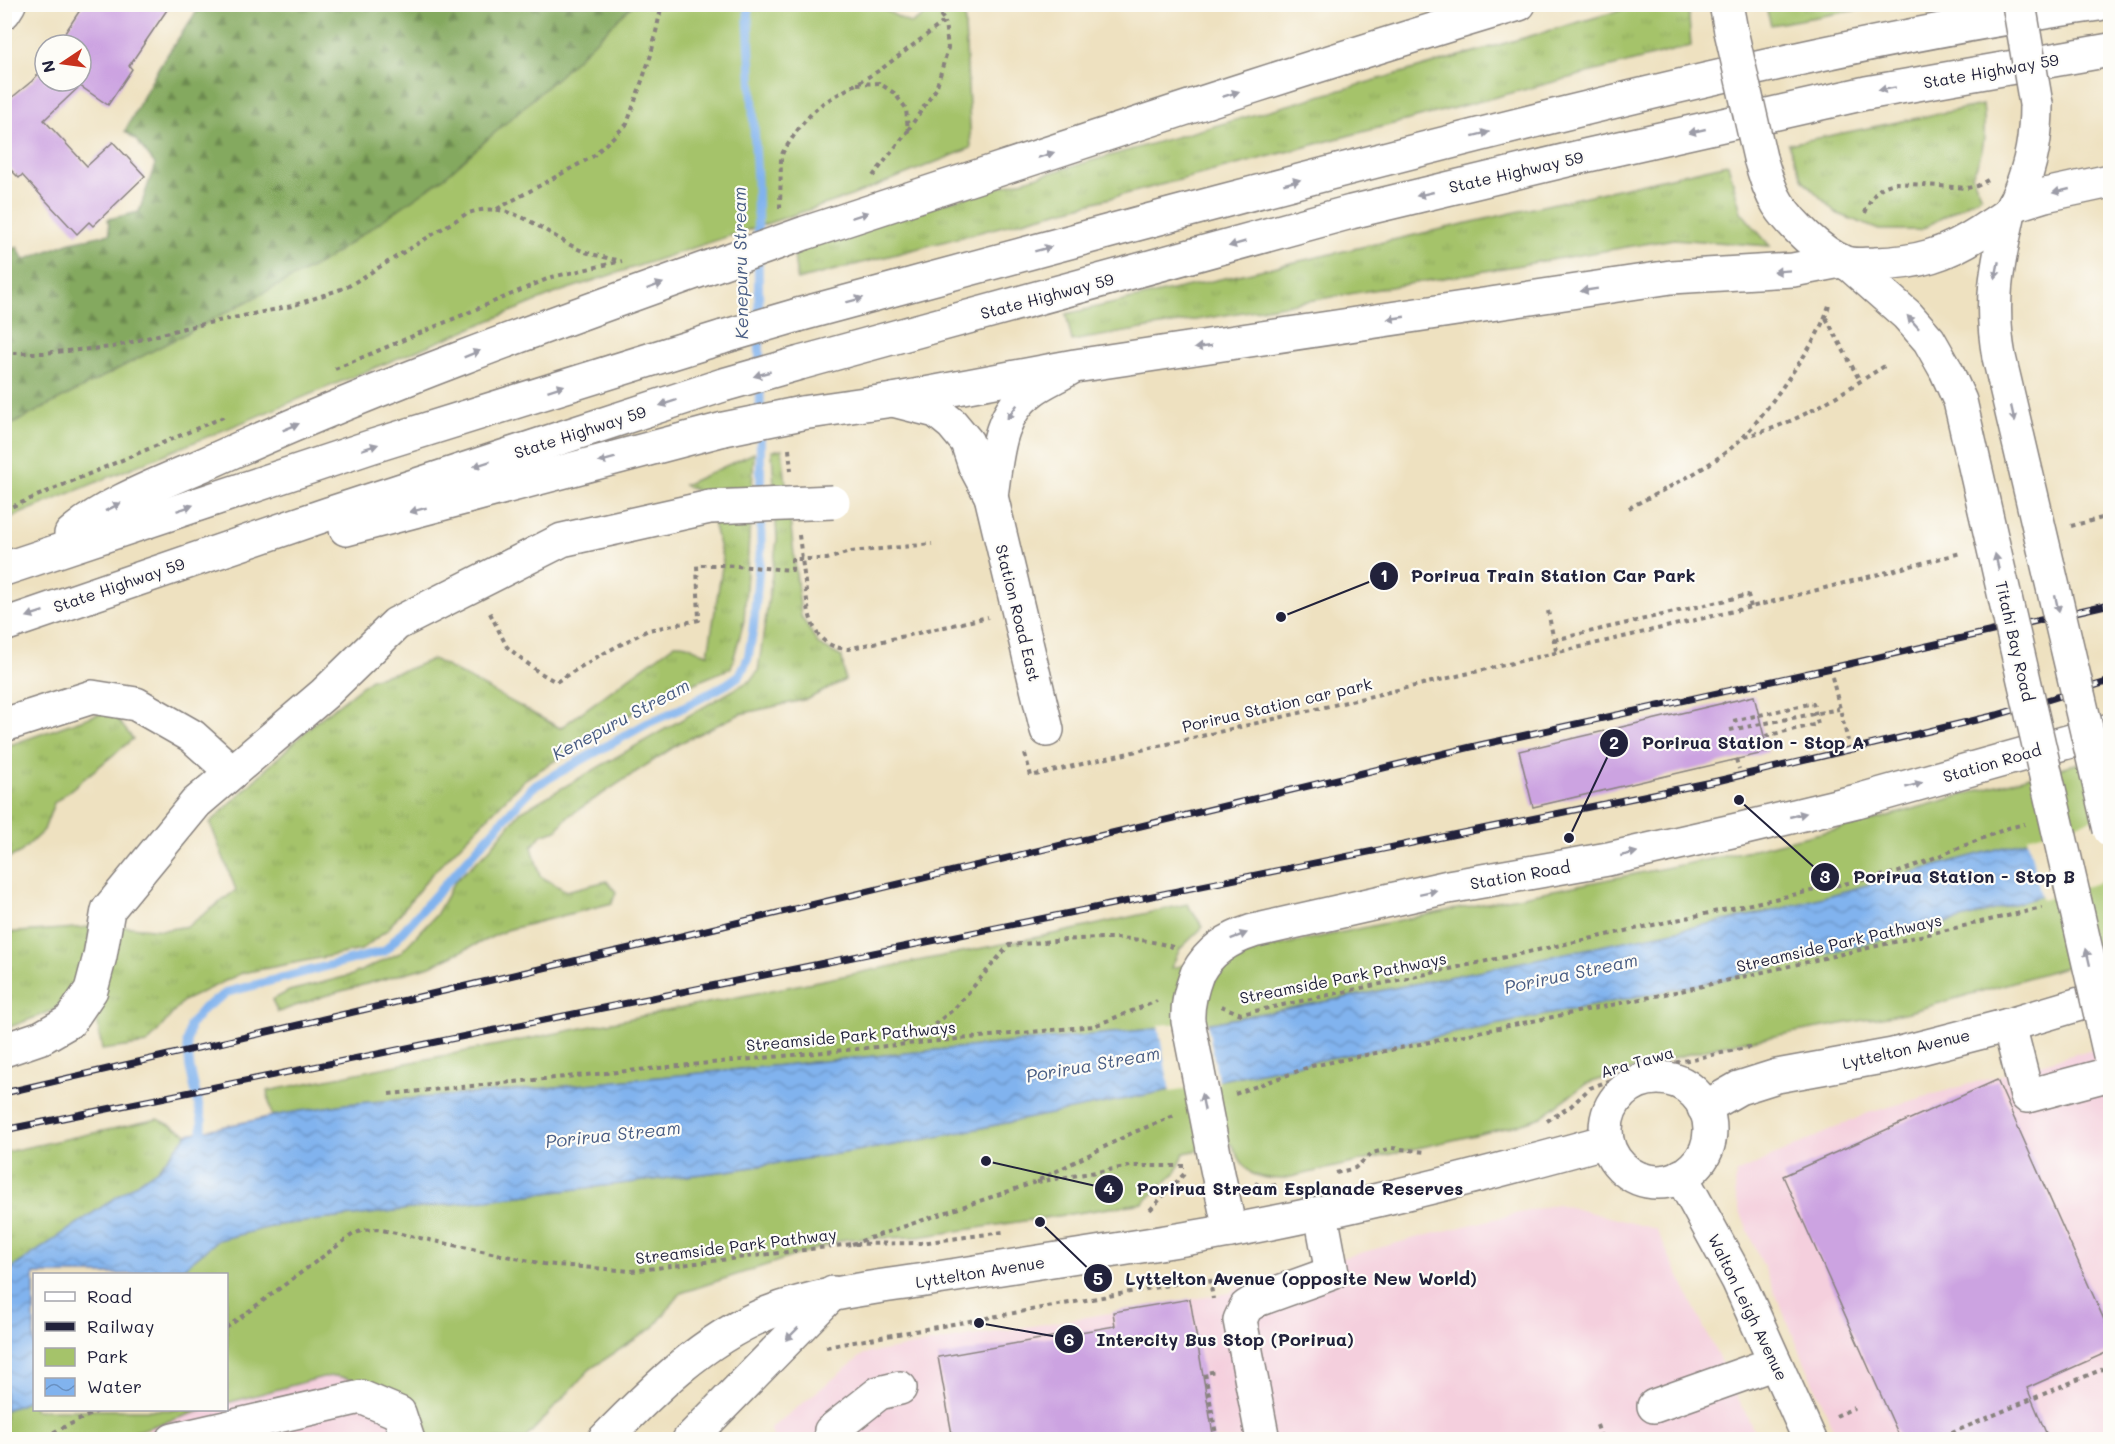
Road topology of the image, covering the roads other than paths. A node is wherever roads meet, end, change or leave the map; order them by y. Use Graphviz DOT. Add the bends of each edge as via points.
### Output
graph roads {
  1 [pos="9,4"];
  2 [pos="1519,4"];
  3 [pos="2019,4"];
  4 [pos="2099,4"];
  5 [pos="4,12"];
  6 [pos="1728,18"];
  7 [pos="2110,50"];
  8 [pos="2110,181"];
  9 [pos="2011,209"];
  10 [pos="1845,263"];
  11 [pos="1076,366"];
  12 [pos="893,400"];
  13 [pos="991,496"];
  14 [pos="833,502"];
  15 [pos="50,554"];
  16 [pos="4,569"];
  17 [pos="66,604"];
  18 [pos="4,625"];
  19 [pos="4,725"];
  20 [pos="2110,730"];
  21 [pos="1035,739"];
  22 [pos="232,772"];
  23 [pos="2110,831"];
  24 [pos="2110,995"];
  25 [pos="2009,1025"];
  26 [pos="4,1050"];
  27 [pos="2110,1055"];
  28 [pos="2110,1074"];
  29 [pos="1704,1108"];
  30 [pos="1607,1141"];
  31 [pos="1681,1176"];
  32 [pos="1321,1214"];
  33 [pos="1230,1231"];
  34 [pos="833,1293"];
  35 [pos="1775,1363"];
  36 [pos="900,1388"];
  37 [pos="1654,1406"];
  38 [pos="173,1440"];
  39 [pos="408,1440"];
  40 [pos="604,1440"];
  41 [pos="689,1440"];
  42 [pos="833,1440"];
  43 [pos="1263,1440"];
  44 [pos="1810,1440"];
  1 -- 5 [label="main road"];
  15 -- 2 [label="main road, one-way, bridge" via="86,521 139,494 520,334 805,233"];
  3 -- 9 [label="main road, bridge" via="2036,104 2036,132 2025,178"];
  15 -- 4 [label="main road, one-way, bridge" via="370,447 798,315 1358,165 1652,92 1881,42"];
  6 -- 10 [label="main road, Titahi Bay Road, bridge" via="1767,183 1795,224"];
  7 -- 17 [label="main road, State Highway 59, one-way, bridge" via="1866,93 1351,212 723,385"];
  8 -- 9 [label="main road, one-way" via="2045,195"];
  9 -- 10 [label="main road" via="1951,249 1932,257 1890,264"];
  9 -- 23 [label="main road, one-way, bridge" via="1995,278 1994,328"];
  10 -- 11 [label="main road, one-way" via="1671,277"];
  27 -- 10 [label="main road, Titahi Bay Road, one-way, bridge" via="1960,400 1929,340 1907,315"];
  11 -- 12 [label="main road"];
  11 -- 13 [label="main road, Station Road East, one-way" via="1031,390 1015,406 1001,428"];
  12 -- 13 [label="main road, Station Road East" via="936,411 952,424 967,442"];
  12 -- 17 [label="main road, one-way, bridge" via="724,429"];
  13 -- 21 [label="main road, Station Road East"];
  14 -- 22 [label="main road, bridge" via="710,507 562,540 396,624 324,694"];
  15 -- 16 [label="main road"];
  17 -- 18 [label="main road, State Highway 59, one-way"];
  19 -- 22 [label="main road" via="92,697 136,704 192,736"];
  33 -- 20 [label="main road, Station Road, one-way, bridge" via="1201,1162 1187,1009 1190,963 1204,960 1233,937 1448,888 1608,859 1741,829 1857,801"];
  22 -- 26 [label="main road" via="196,803 108,910 91,990 70,1021 42,1037"];
  24 -- 25 [label="main road, Lyttelton Avenue"];
  25 -- 28 [label="main road" via="2027,1096"];
  25 -- 29 [label="main road, Lyttelton Avenue" via="1893,1055 1777,1076 1739,1088"];
  29 -- 30 [label="main road" via="1685,1085 1666,1078 1646,1079 1627,1088 1614,1102 1606,1121"];
  29 -- 31 [label="main road" via="1709,1130 1704,1152 1691,1170"];
  30 -- 31 [label="main road" via="1618,1162 1636,1177 1658,1182"];
  30 -- 32 [label="main road, Lyttelton Avenue"];
  31 -- 35 [label="main road, Walton Leigh Avenue" via="1738,1280"];
  32 -- 33 [label="main road, Lyttelton Avenue"];
  32 -- 43 [label="main road" via="1332,1274 1257,1300 1246,1307 1240,1320"];
  33 -- 34 [label="main road, Lyttelton Avenue"];
  34 -- 40 [label="main road, Lyttelton Avenue" via="768,1313 707,1346 663,1381"];
  34 -- 41 [label="main road, one-way"];
  35 -- 37 [label="main road"];
  35 -- 44 [label="main road, Walton Leigh Avenue"];
  36 -- 42 [label="main road" via="879,1393 831,1431"];
  38 -- 39 [label="main road" via="361,1397 399,1413"];
}
